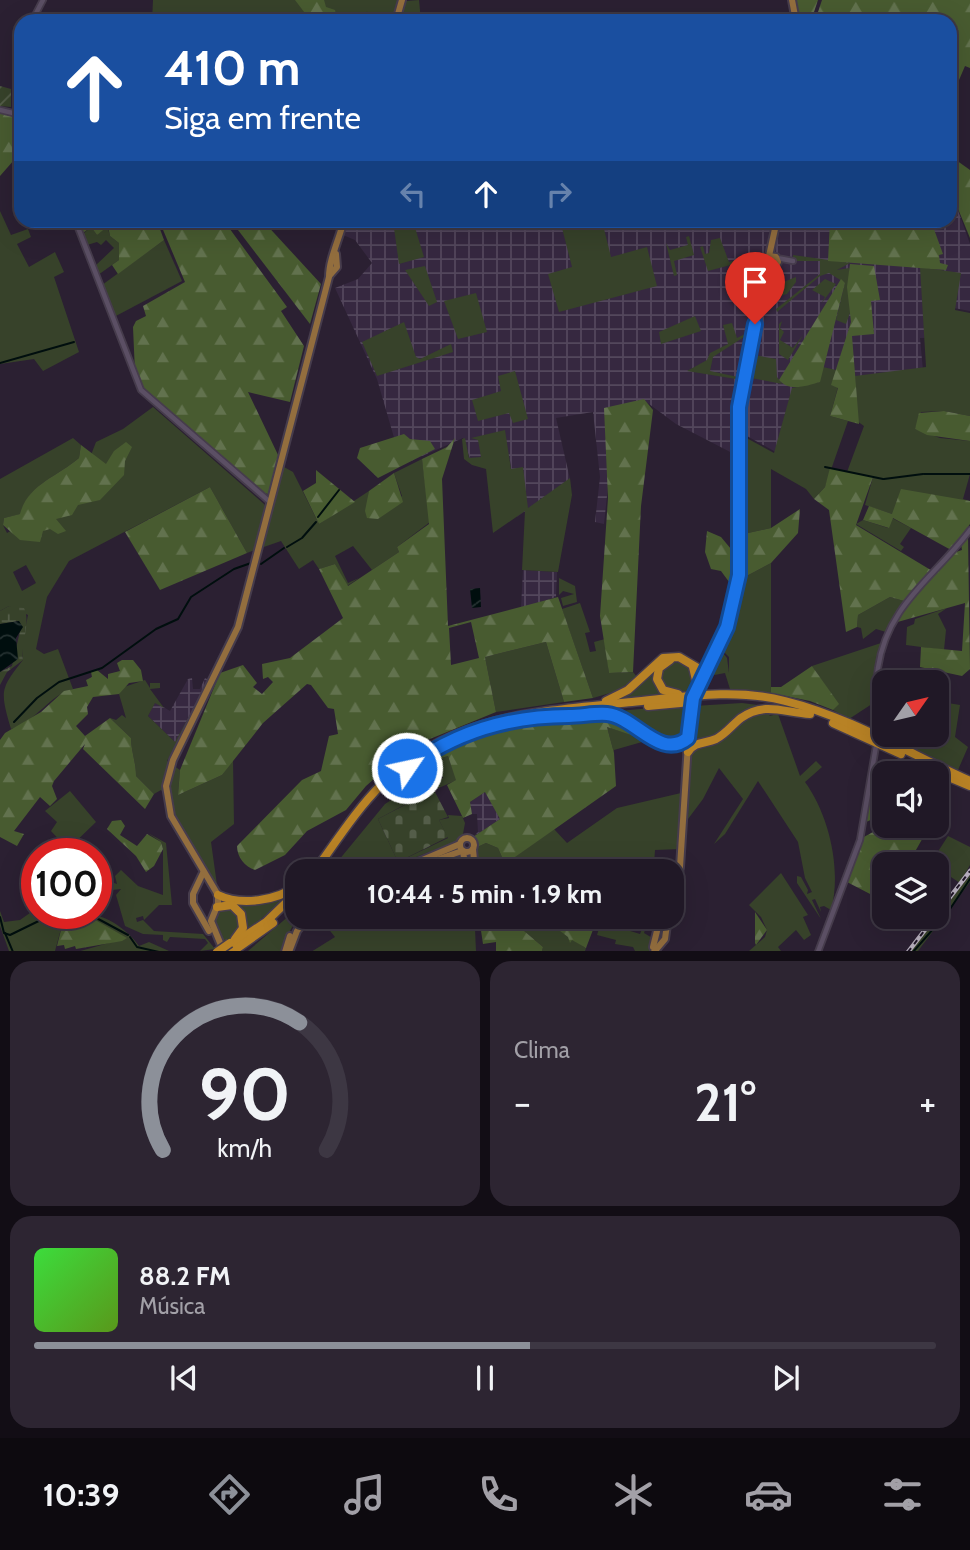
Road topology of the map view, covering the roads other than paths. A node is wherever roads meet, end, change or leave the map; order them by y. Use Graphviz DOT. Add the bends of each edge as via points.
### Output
graph roads {
  1 [pos="78,228"];
  2 [pos="342,228"];
  3 [pos="777,228"];
  4 [pos="775,261"];
  5 [pos="766,281"];
  6 [pos="271,502"];
  7 [pos="970,530"];
  8 [pos="716,645"];
  9 [pos="706,660"];
  10 [pos="698,668"];
  11 [pos="878,670"];
  12 [pos="695,684"];
  13 [pos="712,695"];
  14 [pos="569,708"];
  15 [pos="810,714"];
  16 [pos="560,715"];
  17 [pos="686,738"];
  18 [pos="698,743"];
  19 [pos="674,745"];
  20 [pos="876,747"];
  21 [pos="686,754"];
  22 [pos="970,780"];
  23 [pos="970,786"];
  24 [pos="462,849"];
  25 [pos="472,849"];
  26 [pos="322,859"];
  27 [pos="331,859"];
  28 [pos="432,859"];
  29 [pos="437,859"];
  30 [pos="464,859"];
  31 [pos="473,859"];
  32 [pos="680,859"];
  33 [pos="203,871"];
  34 [pos="209,885"];
  35 [pos="199,886"];
  36 [pos="285,891"];
  37 [pos="218,895"];
  38 [pos="285,904"];
  39 [pos="215,910"];
  40 [pos="285,911"];
  41 [pos="201,914"];
  42 [pos="294,929"];
  43 [pos="299,929"];
  44 [pos="666,929"];
  45 [pos="657,931"];
  46 [pos="665,934"];
  47 [pos="657,942"];
  48 [pos="226,950"];
  49 [pos="287,951"];
  50 [pos="653,951"];
  51 [pos="818,951"];
  1 -- 6 [label="street" via="141,390"];
  2 -- 6 [label="main road"];
  3 -- 4 [label="main road"];
  4 -- 5 [label="main road"];
  4 -- 5 [label="main road" via="767,266"];
  5 -- 8 [label="main road" via="739,407 739,575"];
  6 -- 33 [label="main road" via="237,632 167,777 172,820"];
  7 -- 11 [label="street" via="901,606 890,624"];
  8 -- 9 [label="main road"];
  8 -- 10 [label="main road"];
  9 -- 10 [label="highway"];
  10 -- 12 [label="highway"];
  10 -- 13 [label="highway" via="668,661 658,671 658,683 670,693"];
  10 -- 14 [label="highway" via="675,656 663,658 620,695"];
  12 -- 17 [label="main road, bridge"];
  13 -- 14 [label="highway"];
  13 -- 22 [label="highway" via="761,696 803,706"];
  14 -- 26 [label="highway" via="495,719 433,745 382,783"];
  15 -- 16 [label="highway" via="767,702 721,699"];
  15 -- 18 [label="highway" via="761,709 719,737"];
  15 -- 23 [label="highway"];
  16 -- 19 [label="highway" via="616,716 656,741"];
  16 -- 27 [label="highway" via="485,727 426,755 374,800"];
  17 -- 18 [label="highway"];
  17 -- 19 [label="highway"];
  17 -- 21 [label="main road"];
  18 -- 21 [label="highway"];
  19 -- 21 [label="highway"];
  20 -- 51 [label="street" via="861,837"];
  21 -- 32 [label="main road"];
  24 -- 25 [label="main road"];
  24 -- 25 [label="main road" via="464,839 469,839"];
  24 -- 28 [label="main road"];
  24 -- 29 [label="main road"];
  24 -- 30 [label="main road"];
  25 -- 31 [label="main road"];
  33 -- 34 [label="main road"];
  33 -- 35 [label="main road"];
  34 -- 35 [label="main road"];
  34 -- 37 [label="main road"];
  35 -- 41 [label="main road" via="193,903"];
  36 -- 37 [label="highway" via="266,899"];
  37 -- 39 [label="main road"];
  38 -- 48 [label="highway"];
  39 -- 41 [label="main road"];
  39 -- 48 [label="main road" via="213,929"];
  39 -- 48 [label="highway" via="232,905 242,917 241,932"];
  40 -- 48 [label="highway" via="268,927"];
  41 -- 48 [label="main road"];
  42 -- 49 [label="main road"];
  43 -- 49 [label="main road"];
  44 -- 46 [label="main road"];
  45 -- 46 [label="main road"];
  45 -- 47 [label="main road"];
  46 -- 47 [label="main road" via="664,940"];
  47 -- 50 [label="main road"];
}
